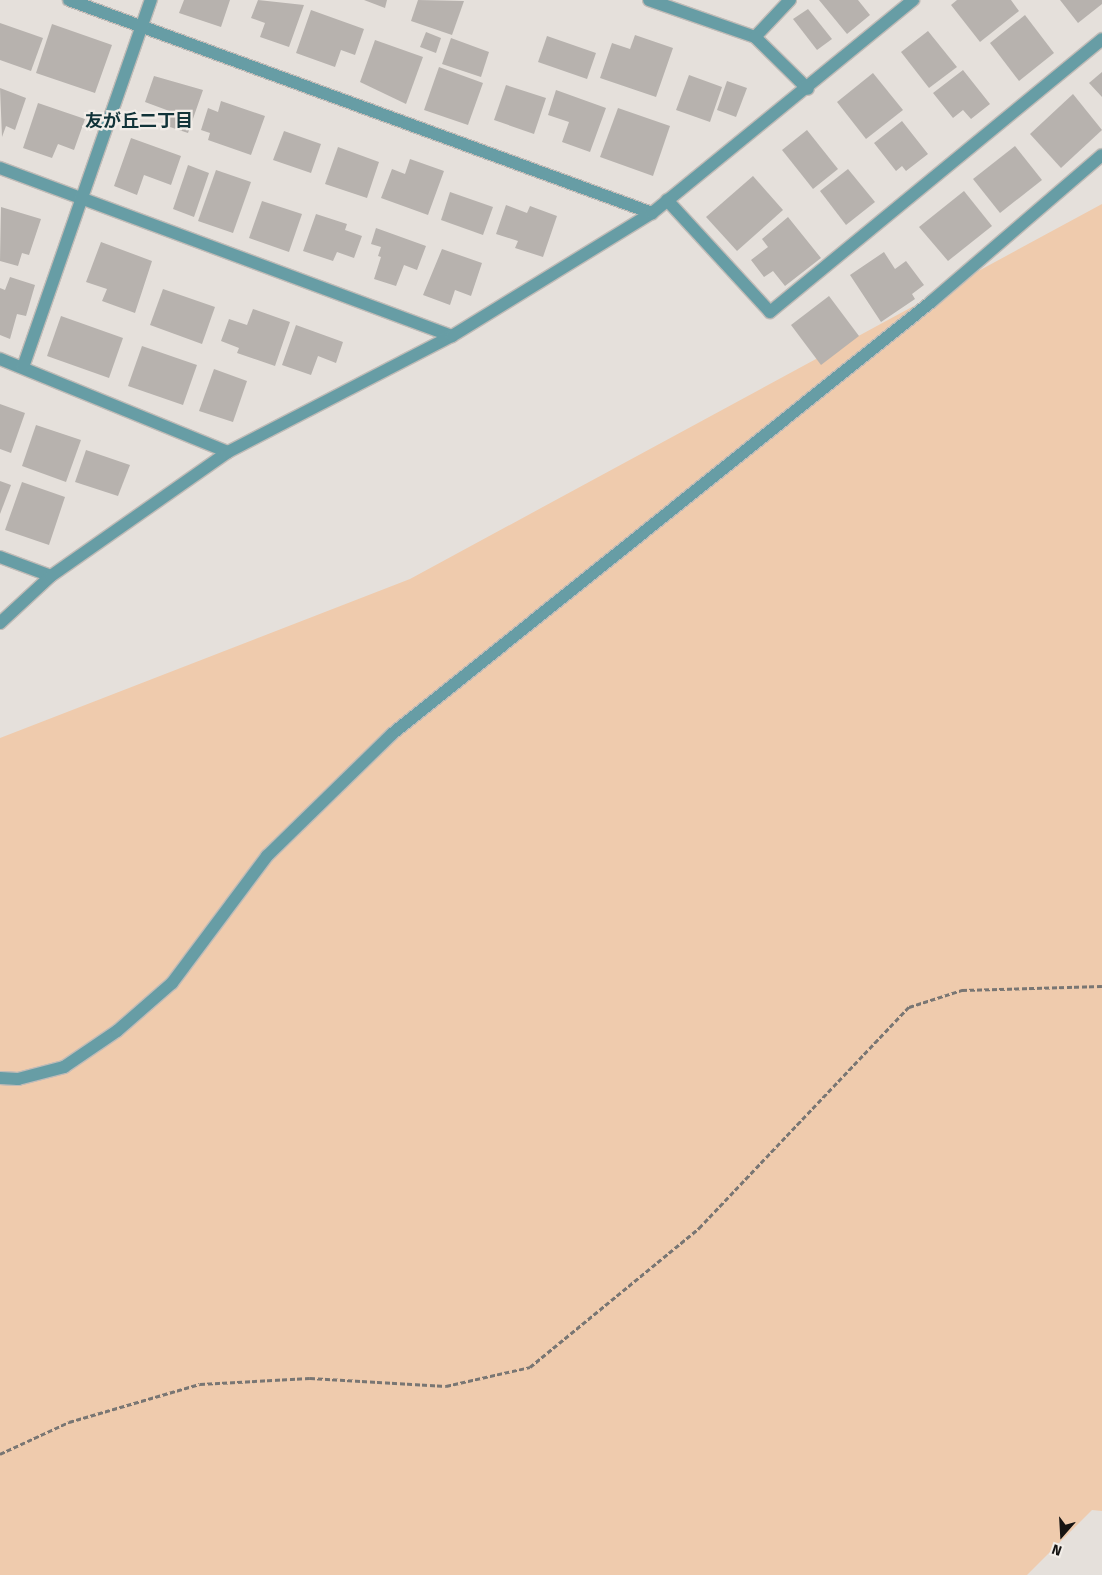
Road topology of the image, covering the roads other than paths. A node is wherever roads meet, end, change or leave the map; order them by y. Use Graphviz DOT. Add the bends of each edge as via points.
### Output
graph roads {
  1 [pos="69,0"];
  2 [pos="152,0"];
  3 [pos="649,0"];
  4 [pos="790,0"];
  5 [pos="913,0"];
  6 [pos="142,26"];
  7 [pos="754,37"];
  8 [pos="1102,39"];
  9 [pos="808,90"];
  10 [pos="1102,155"];
  11 [pos="0,168"];
  12 [pos="84,198"];
  13 [pos="667,200"];
  14 [pos="652,213"];
  15 [pos="452,336"];
  16 [pos="0,359"];
  17 [pos="23,367"];
  18 [pos="228,452"];
  19 [pos="0,557"];
  20 [pos="51,576"];
  21 [pos="0,623"];
  22 [pos="0,1078"];
  1 -- 6 [label="street"];
  2 -- 6 [label="street"];
  3 -- 7 [label="street"];
  4 -- 7 [label="street"];
  5 -- 9 [label="street"];
  6 -- 12 [label="street"];
  6 -- 14 [label="street"];
  7 -- 9 [label="street"];
  8 -- 13 [label="street" via="770,312"];
  9 -- 13 [label="street"];
  10 -- 22 [label="street" via="932,302 392,734 267,856 172,983 117,1031 64,1066 18,1079"];
  11 -- 12 [label="street"];
  12 -- 15 [label="street"];
  12 -- 17 [label="street"];
  13 -- 14 [label="street"];
  14 -- 15 [label="street"];
  15 -- 18 [label="street"];
  16 -- 17 [label="street"];
  17 -- 18 [label="street"];
  18 -- 20 [label="street"];
  19 -- 20 [label="street"];
  20 -- 21 [label="street"];
}
